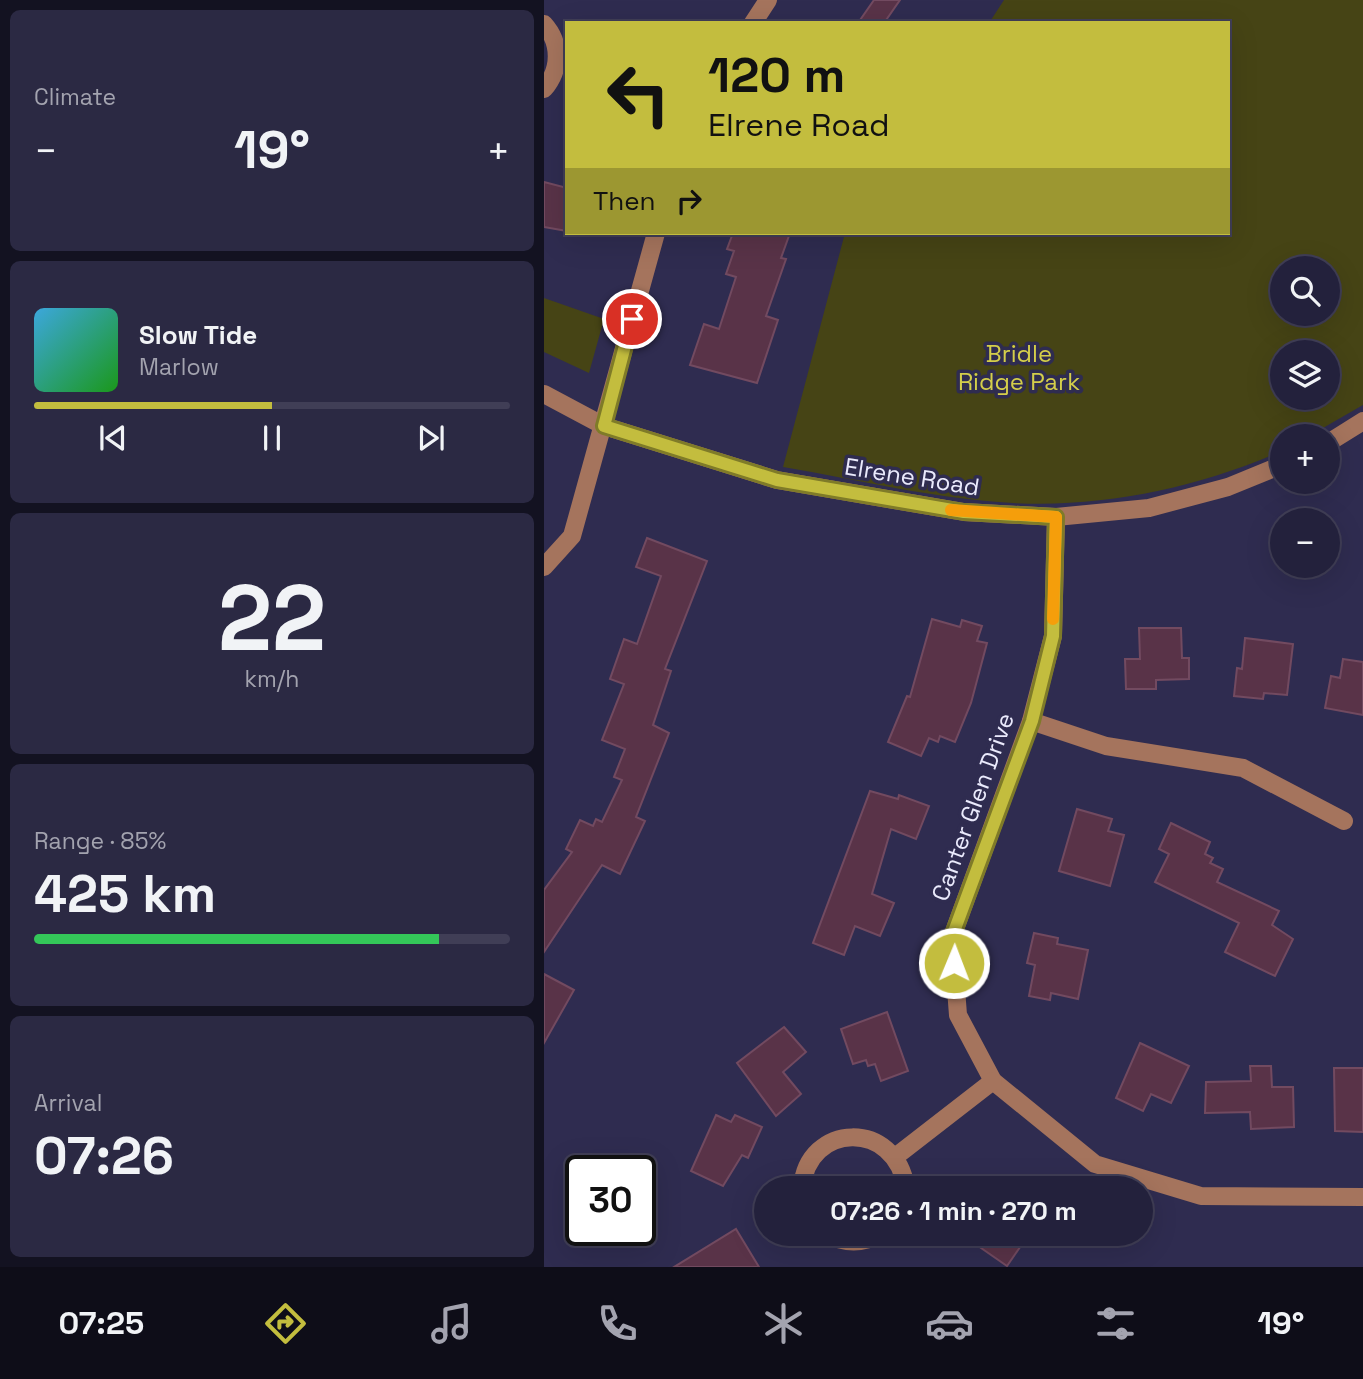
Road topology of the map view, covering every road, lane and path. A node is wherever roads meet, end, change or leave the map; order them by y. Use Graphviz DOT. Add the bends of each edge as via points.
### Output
graph roads {
  1 [pos="768,0"];
  2 [pos="754,21"];
  3 [pos="544,24"];
  4 [pos="555,81"];
  5 [pos="654,235"];
  6 [pos="544,394"];
  7 [pos="1363,421"];
  8 [pos="604,426"];
  9 [pos="1340,435"];
  10 [pos="1270,469"];
  11 [pos="1056,517"];
  12 [pos="544,567"];
  13 [pos="1032,721"];
  14 [pos="1344,821"];
  15 [pos="993,1081"];
  16 [pos="895,1157"];
  17 [pos="804,1176"];
  18 [pos="904,1176"];
  19 [pos="1363,1197"];
  1 -- 2 [label="street"];
  3 -- 4 [label="street" via="557,50"];
  5 -- 8 [label="street"];
  6 -- 8 [label="street, Elrene Road"];
  7 -- 9 [label="street"];
  8 -- 11 [label="street, Elrene Road" via="777,480 964,512"];
  8 -- 12 [label="street" via="573,536"];
  10 -- 11 [label="street, Elrene Road" via="1228,487 1148,508"];
  11 -- 13 [label="street, Canter Glen Drive" via="1053,636"];
  13 -- 14 [label="street" via="1106,746 1243,768"];
  13 -- 15 [label="street, Canter Glen Drive" via="952,937 958,1015"];
  15 -- 16 [label="street"];
  15 -- 19 [label="street, Canter Glen Drive" via="1095,1164 1201,1196"];
  16 -- 17 [label="street" via="865,1138 848,1138 816,1153"];
  16 -- 18 [label="street"];
}
